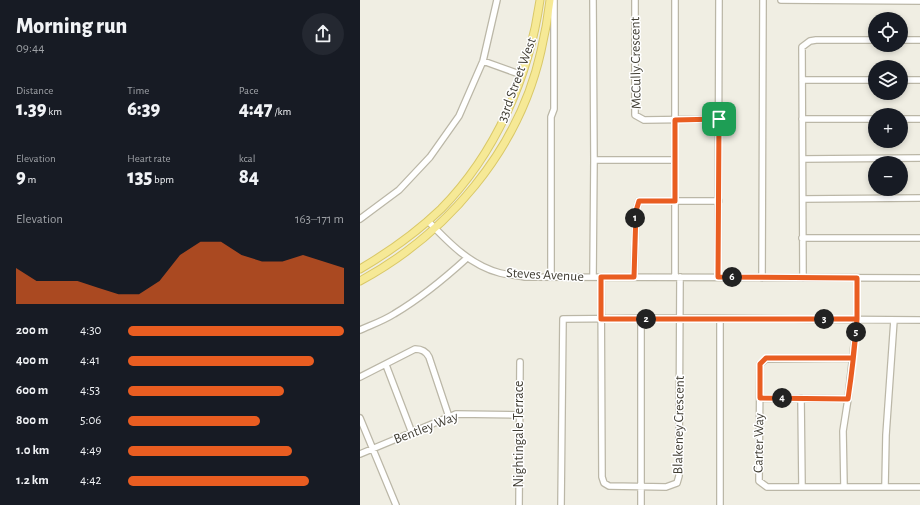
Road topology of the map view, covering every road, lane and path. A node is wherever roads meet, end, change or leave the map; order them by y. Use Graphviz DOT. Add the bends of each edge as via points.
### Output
graph roads {
  1 [pos="497,0"];
  2 [pos="540,0"];
  3 [pos="550,0"];
  4 [pos="554,0"];
  5 [pos="593,0"];
  6 [pos="635,0"];
  7 [pos="675,0"];
  8 [pos="719,0"];
  9 [pos="763,0"];
  10 [pos="781,0"];
  11 [pos="920,1"];
  12 [pos="868,40"];
  13 [pos="908,40"];
  14 [pos="920,40"];
  15 [pos="483,61"];
  16 [pos="522,76"];
  17 [pos="802,80"];
  18 [pos="868,80"];
  19 [pos="908,80"];
  20 [pos="920,80"];
  21 [pos="719,119"];
  22 [pos="802,119"];
  23 [pos="868,119"];
  24 [pos="908,119"];
  25 [pos="920,119"];
  26 [pos="675,120"];
  27 [pos="920,158"];
  28 [pos="803,159"];
  29 [pos="594,160"];
  30 [pos="675,160"];
  31 [pos="920,198"];
  32 [pos="803,199"];
  33 [pos="675,201"];
  34 [pos="719,201"];
  35 [pos="360,219"];
  36 [pos="428,221"];
  37 [pos="435,228"];
  38 [pos="802,238"];
  39 [pos="920,238"];
  40 [pos="467,258"];
  41 [pos="360,269"];
  42 [pos="551,277"];
  43 [pos="593,277"];
  44 [pos="601,277"];
  45 [pos="634,277"];
  46 [pos="677,277"];
  47 [pos="718,277"];
  48 [pos="762,278"];
  49 [pos="803,278"];
  50 [pos="857,278"];
  51 [pos="920,278"];
  52 [pos="360,281"];
  53 [pos="680,318"];
  54 [pos="601,319"];
  55 [pos="640,319"];
  56 [pos="720,319"];
  57 [pos="857,319"];
  58 [pos="894,320"];
  59 [pos="920,320"];
  60 [pos="360,330"];
  61 [pos="853,358"];
  62 [pos="520,362"];
  63 [pos="386,365"];
  64 [pos="360,377"];
  65 [pos="760,398"];
  66 [pos="801,398"];
  67 [pos="848,399"];
  68 [pos="519,415"];
  69 [pos="449,417"];
  70 [pos="360,418"];
  71 [pos="412,433"];
  72 [pos="372,449"];
  73 [pos="360,454"];
  74 [pos="640,486"];
  75 [pos="844,486"];
  76 [pos="885,486"];
  77 [pos="802,487"];
  78 [pos="920,487"];
  79 [pos="396,505"];
  80 [pos="519,505"];
  81 [pos="561,505"];
  82 [pos="640,505"];
  83 [pos="720,505"];
  1 -- 15 [label="street"];
  2 -- 16 [label="main road, 33rd Street West" via="536,26"];
  3 -- 37 [label="main road, 33rd Street West" via="541,52 513,127 500,151 474,187"];
  4 -- 42 [label="street, 33rd Street West"];
  5 -- 29 [label="street"];
  6 -- 26 [label="street, McCully Crescent" via="635,115 644,120"];
  7 -- 26 [label="street, Blakeney Crescent"];
  8 -- 21 [label="street"];
  9 -- 48 [label="street"];
  10 -- 11 [label="street"];
  12 -- 17 [label="street" via="810,41 802,48"];
  13 -- 14 [label="street"];
  15 -- 16 [label="street"];
  15 -- 35 [label="street" via="459,116 430,157 399,190"];
  16 -- 36 [label="main road, 33rd Street West" via="510,107 484,154 453,196"];
  17 -- 18 [label="street"];
  17 -- 22 [label="street"];
  19 -- 20 [label="street"];
  21 -- 26 [label="street, McCully Crescent"];
  21 -- 34 [label="street"];
  22 -- 23 [label="street"];
  22 -- 28 [label="street"];
  24 -- 25 [label="street"];
  26 -- 30 [label="street, Blakeney Crescent"];
  27 -- 28 [label="street"];
  28 -- 32 [label="street"];
  29 -- 30 [label="street"];
  29 -- 43 [label="street"];
  30 -- 33 [label="street, Blakeney Crescent"];
  31 -- 32 [label="street"];
  32 -- 38 [label="street"];
  33 -- 34 [label="street"];
  33 -- 45 [label="street" via="639,201 636,211"];
  33 -- 46 [label="street, Blakeney Crescent"];
  34 -- 47 [label="street"];
  36 -- 37 [label="street, Steves Avenue"];
  36 -- 41 [label="main road, 33rd Street West" via="402,242"];
  37 -- 40 [label="street, Steves Avenue"];
  37 -- 52 [label="main road, 33rd Street West" via="405,254"];
  38 -- 39 [label="street"];
  38 -- 49 [label="street"];
  40 -- 42 [label="street, Steves Avenue" via="500,273 525,277"];
  40 -- 60 [label="street" via="417,299 393,315"];
  42 -- 43 [label="street, Steves Avenue"];
  43 -- 44 [label="street, Steves Avenue"];
  44 -- 45 [label="street, Steves Avenue"];
  44 -- 54 [label="street, Blakeney Crescent"];
  45 -- 46 [label="street, Steves Avenue"];
  46 -- 47 [label="street, Steves Avenue"];
  46 -- 53 [label="street, Blakeney Crescent"];
  47 -- 48 [label="street, Steves Avenue"];
  48 -- 49 [label="street, Steves Avenue"];
  49 -- 50 [label="street, Steves Avenue"];
  50 -- 51 [label="street, Steves Avenue"];
  50 -- 57 [label="street"];
  53 -- 55 [label="street"];
  53 -- 56 [label="street"];
  53 -- 74 [label="street, Blakeney Crescent" via="678,482 666,487"];
  54 -- 55 [label="street"];
  54 -- 74 [label="street, Blakeney Crescent" via="602,477 604,483 609,486"];
  54 -- 81 [label="street" via="563,319"];
  55 -- 74 [label="street"];
  56 -- 57 [label="street"];
  56 -- 83 [label="street"];
  57 -- 58 [label="street"];
  57 -- 61 [label="street"];
  58 -- 59 [label="street"];
  58 -- 76 [label="street"];
  61 -- 65 [label="street, Carter Way" via="766,358 760,364"];
  61 -- 67 [label="street"];
  62 -- 68 [label="street, Nightingale Terrace"];
  63 -- 64 [label="street"];
  63 -- 69 [label="street" via="415,349 424,351 429,357"];
  63 -- 71 [label="street"];
  65 -- 66 [label="street"];
  65 -- 77 [label="street, Carter Way" via="759,481 767,487"];
  66 -- 67 [label="street"];
  66 -- 77 [label="street"];
  67 -- 75 [label="street" via="843,431"];
  68 -- 69 [label="street, Bentley Way" via="459,414"];
  68 -- 80 [label="street, Nightingale Terrace"];
  69 -- 71 [label="street, Bentley Way"];
  70 -- 72 [label="street"];
  71 -- 72 [label="street, Bentley Way"];
  72 -- 73 [label="street, Bentley Way"];
  72 -- 79 [label="street"];
  74 -- 82 [label="street"];
  75 -- 76 [label="street, Carter Way"];
  75 -- 77 [label="street, Carter Way"];
  76 -- 78 [label="street, Carter Way"];
}
